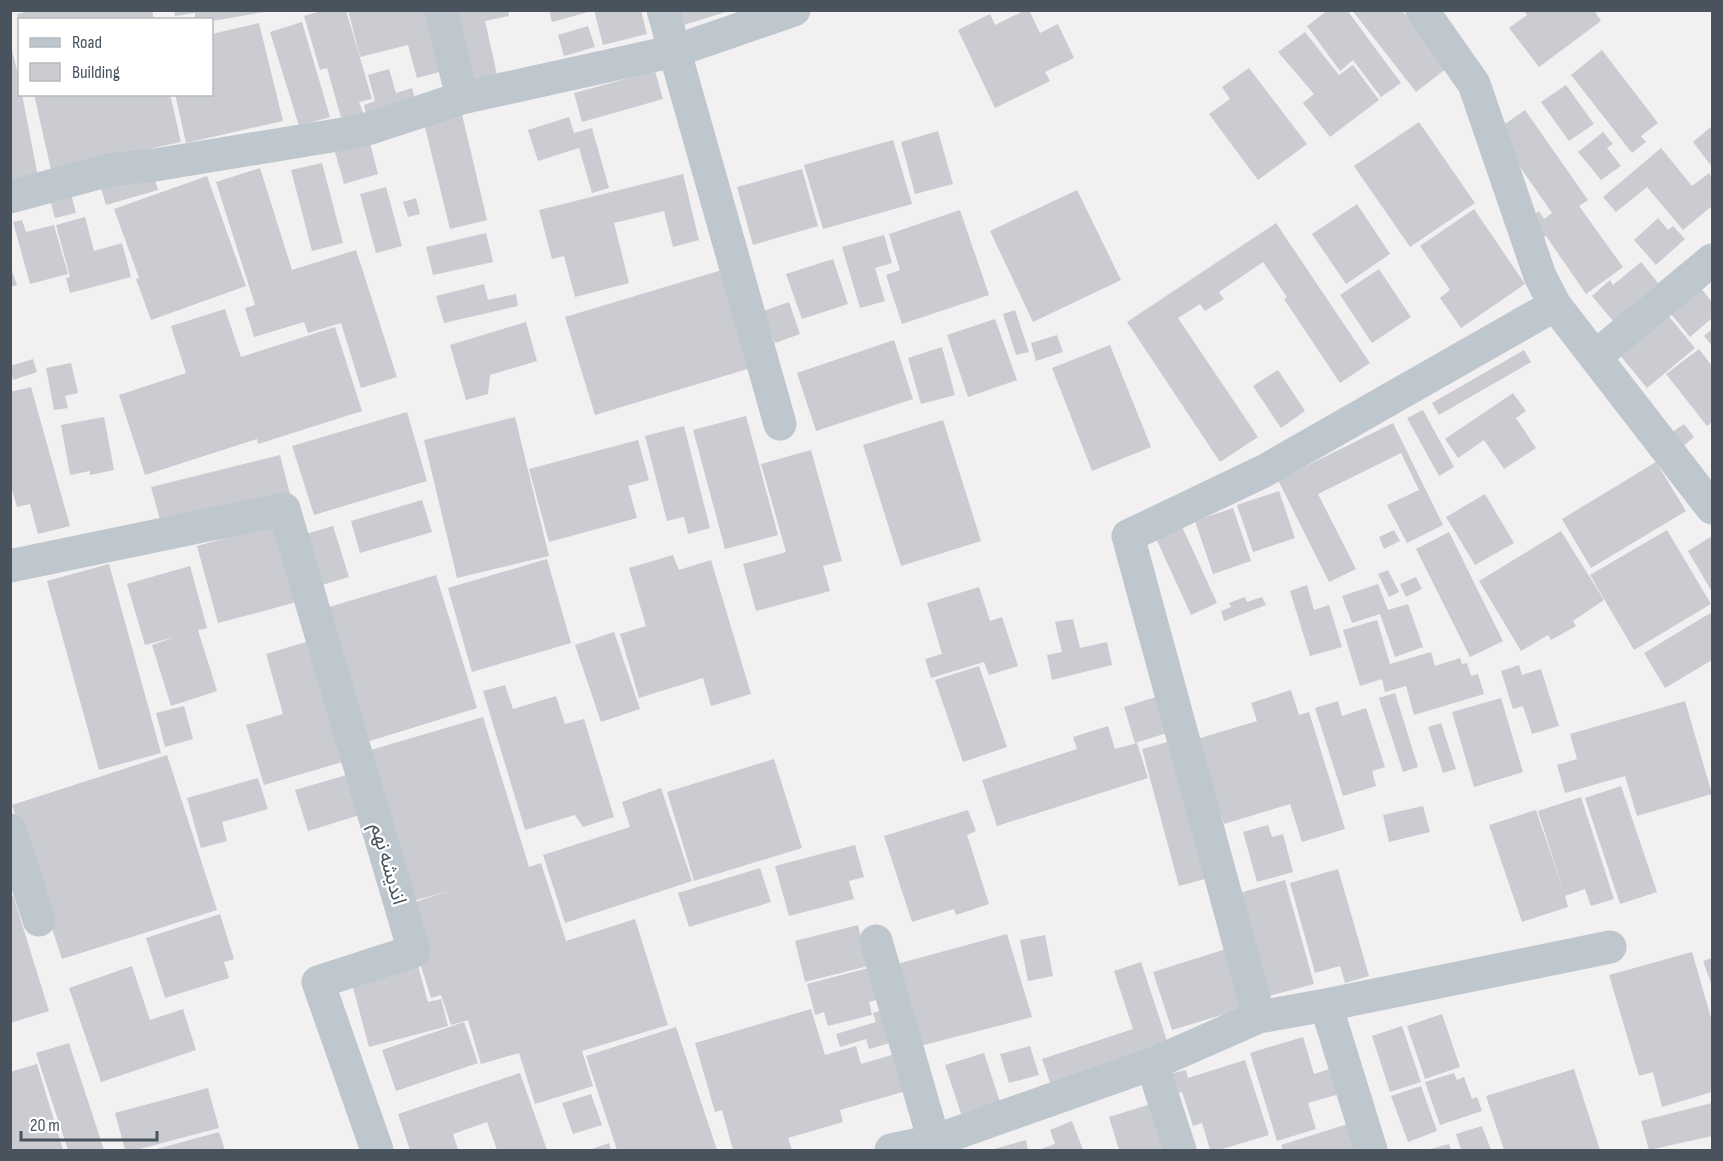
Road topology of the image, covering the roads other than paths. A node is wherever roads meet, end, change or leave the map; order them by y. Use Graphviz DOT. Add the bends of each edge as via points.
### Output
graph roads {
  1 [pos="441,10"];
  2 [pos="663,10"];
  3 [pos="794,10"];
  4 [pos="1422,10"];
  5 [pos="675,51"];
  6 [pos="462,98"];
  7 [pos="10,197"];
  8 [pos="1713,260"];
  9 [pos="1555,305"];
  10 [pos="1596,356"];
  11 [pos="780,424"];
  12 [pos="1713,508"];
  13 [pos="10,566"];
  14 [pos="10,830"];
  15 [pos="39,920"];
  16 [pos="876,941"];
  17 [pos="1610,947"];
  18 [pos="1326,1005"];
  19 [pos="1259,1017"];
  20 [pos="1152,1064"];
  21 [pos="934,1141"];
  22 [pos="377,1150"];
  23 [pos="891,1150"];
  24 [pos="1180,1150"];
  25 [pos="1371,1150"];
  1 -- 6 [label="street"];
  2 -- 5 [label="street"];
  3 -- 5 [label="street"];
  4 -- 9 [label="street" via="1474,84 1540,276"];
  5 -- 6 [label="street"];
  5 -- 11 [label="street"];
  6 -- 7 [label="street" via="361,130 109,170"];
  8 -- 10 [label="street"];
  9 -- 10 [label="street"];
  9 -- 19 [label="street" via="1264,471 1128,536"];
  10 -- 12 [label="street"];
  13 -- 22 [label="street, اندیشه نهم" via="284,509 414,951 318,982"];
  14 -- 15 [label="street"];
  16 -- 21 [label="street"];
  17 -- 18 [label="street"];
  18 -- 19 [label="street"];
  18 -- 25 [label="street"];
  19 -- 20 [label="street"];
  20 -- 21 [label="street"];
  20 -- 24 [label="street"];
  21 -- 23 [label="street"];
}
